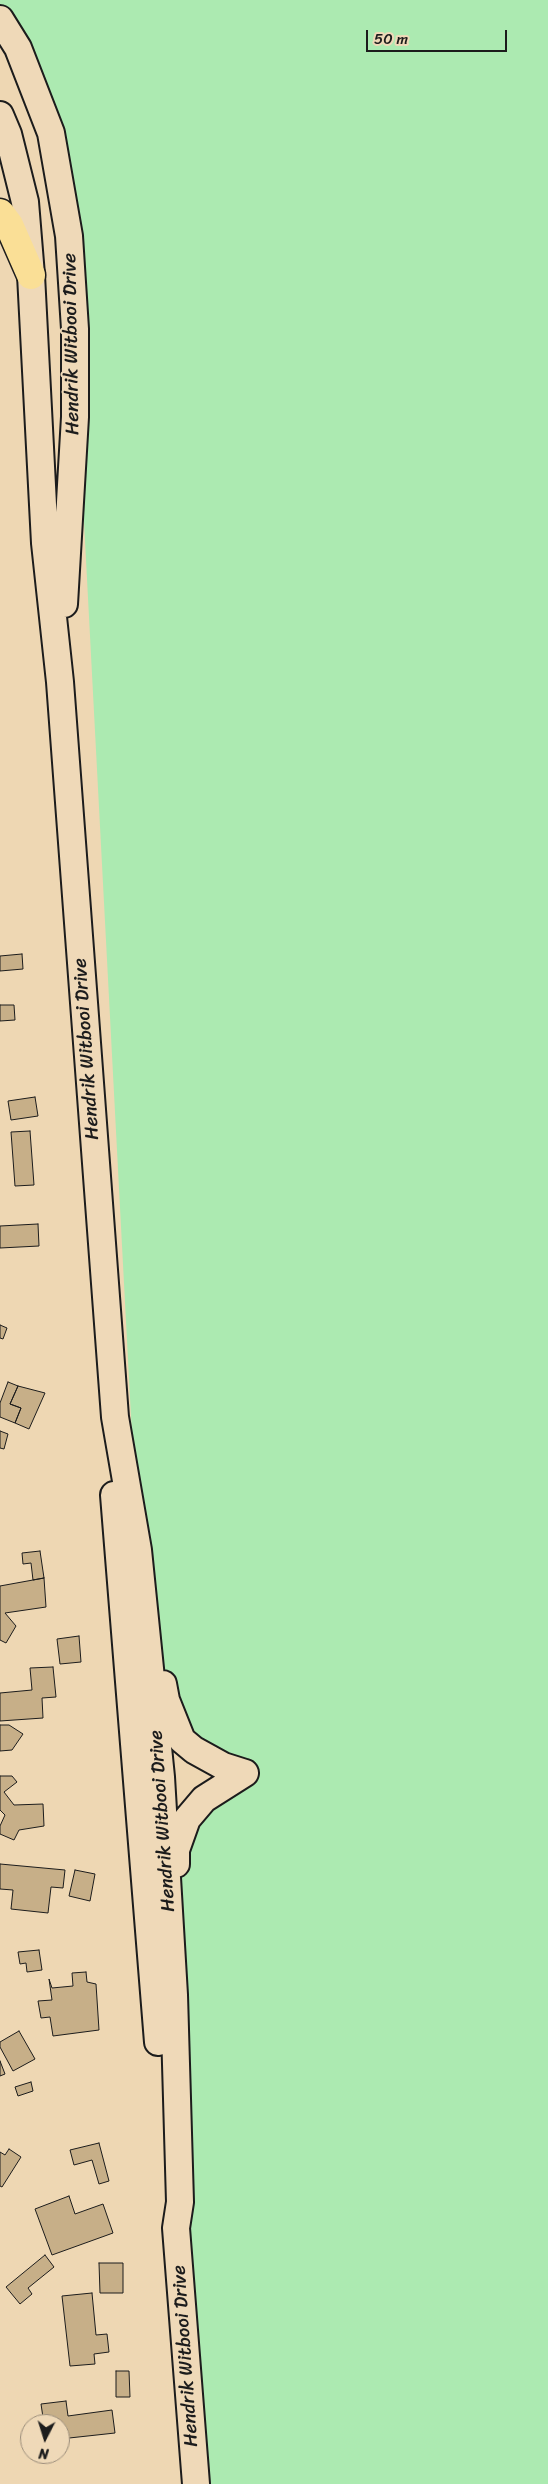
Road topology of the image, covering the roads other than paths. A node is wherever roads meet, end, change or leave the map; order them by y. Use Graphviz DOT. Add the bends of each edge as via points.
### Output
graph roads {
  1 [pos="0,19"];
  2 [pos="0,115"];
  3 [pos="0,213"];
  4 [pos="32,275"];
  5 [pos="60,682"];
  6 [pos="115,1416"];
  7 [pos="138,1550"];
  8 [pos="174,1995"];
  9 [pos="176,2228"];
  10 [pos="196,2484"];
  1 -- 5 [label="main road, Hendrik Witbooi Drive" via="18,48 51,133 69,236 75,329 75,417"];
  2 -- 4 [label="main road, Hendrik Witbooi Drive" via="25,202"];
  3 -- 4 [label="main road"];
  4 -- 5 [label="main road, Hendrik Witbooi Drive" via="45,543"];
  5 -- 6 [label="main road, Hendrik Witbooi Drive"];
  6 -- 7 [label="main road, Hendrik Witbooi Drive"];
  6 -- 9 [label="main road, Hendrik Witbooi Drive" via="113,1468 117,1540 156,2009 166,2202"];
  7 -- 8 [label="main road, Hendrik Witbooi Drive" via="161,1777"];
  7 -- 8 [label="main road" via="166,1700 182,1740 223,1766 245,1774 204,1799 187,1819 179,1837 176,1850 179,1974"];
  8 -- 9 [label="main road, Hendrik Witbooi Drive" via="180,2202"];
  9 -- 10 [label="main road, Hendrik Witbooi Drive"];
}
